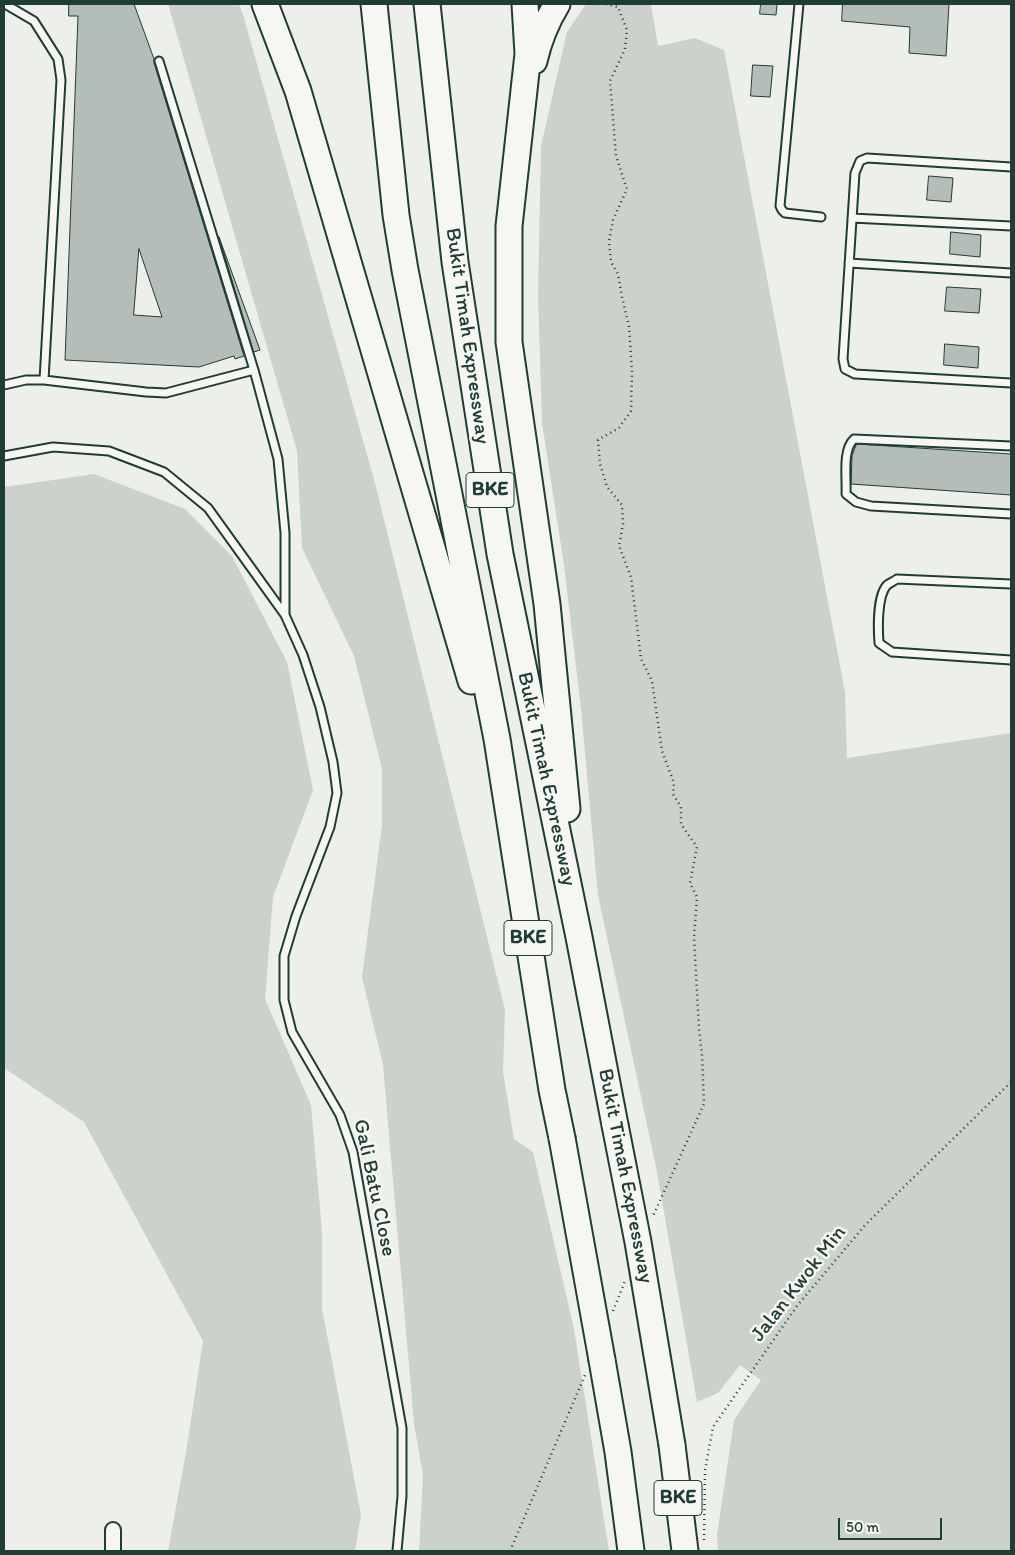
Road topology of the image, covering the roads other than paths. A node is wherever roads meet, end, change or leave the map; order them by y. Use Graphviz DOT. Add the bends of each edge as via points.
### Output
graph roads {
  1 [pos="6,4"];
  2 [pos="374,4"];
  3 [pos="427,4"];
  4 [pos="525,4"];
  5 [pos="557,4"];
  6 [pos="799,4"];
  7 [pos="266,5"];
  8 [pos="159,61"];
  9 [pos="522,112"];
  10 [pos="1011,167"];
  11 [pos="821,217"];
  12 [pos="852,218"];
  13 [pos="1011,226"];
  14 [pos="849,263"];
  15 [pos="1011,273"];
  16 [pos="254,370"];
  17 [pos="44,380"];
  18 [pos="1011,383"];
  19 [pos="4,385"];
  20 [pos="1011,446"];
  21 [pos="4,456"];
  22 [pos="1011,514"];
  23 [pos="1011,584"];
  24 [pos="285,615"];
  25 [pos="1011,660"];
  26 [pos="497,739"];
  27 [pos="579,937"];
  28 [pos="113,1530"];
  29 [pos="694,1548"];
  30 [pos="113,1551"];
  31 [pos="397,1551"];
  32 [pos="631,1551"];
  1 -- 17 [label="lane" via="34,21 58,59 61,80"];
  2 -- 26 [label="highway, Bukit Timah Expressway / BKE" via="396,215 405,270"];
  3 -- 27 [label="highway, Bukit Timah Expressway / BKE" via="455,262 500,554"];
  4 -- 9 [label="highway" via="528,54"];
  5 -- 9 [label="highway" via="540,38"];
  6 -- 11 [label="lane" via="780,206 786,213"];
  7 -- 26 [label="highway" via="298,90 480,715 486,728"];
  8 -- 16 [label="lane"];
  9 -- 27 [label="highway" via="508,226 509,342 547,604"];
  10 -- 12 [label="lane" via="867,158 860,161 856,173"];
  12 -- 13 [label="lane"];
  12 -- 14 [label="lane"];
  14 -- 15 [label="lane"];
  14 -- 18 [label="lane" via="845,369 855,374"];
  16 -- 17 [label="lane" via="166,393"];
  16 -- 24 [label="lane" via="279,468 285,533"];
  17 -- 19 [label="lane" via="21,380"];
  20 -- 22 [label="lane" via="854,439 849,444 846,494 856,502 871,506"];
  21 -- 24 [label="lane" via="53,447 109,451 164,472 208,508"];
  23 -- 25 [label="lane" via="897,579 888,584 881,594 878,634 879,643 892,652"];
  24 -- 31 [label="lane, Gali Batu Close" via="303,655 320,707 334,762 337,793 330,827 284,956 284,1000 292,1032 340,1115 353,1152 402,1428 402,1496"];
  26 -- 32 [label="highway, Bukit Timah Expressway / BKE, bridge" via="552,1090 618,1452"];
  27 -- 29 [label="highway, Bukit Timah Expressway / BKE, bridge" via="638,1242 672,1445"];
  28 -- 30 [label="street"];
}
